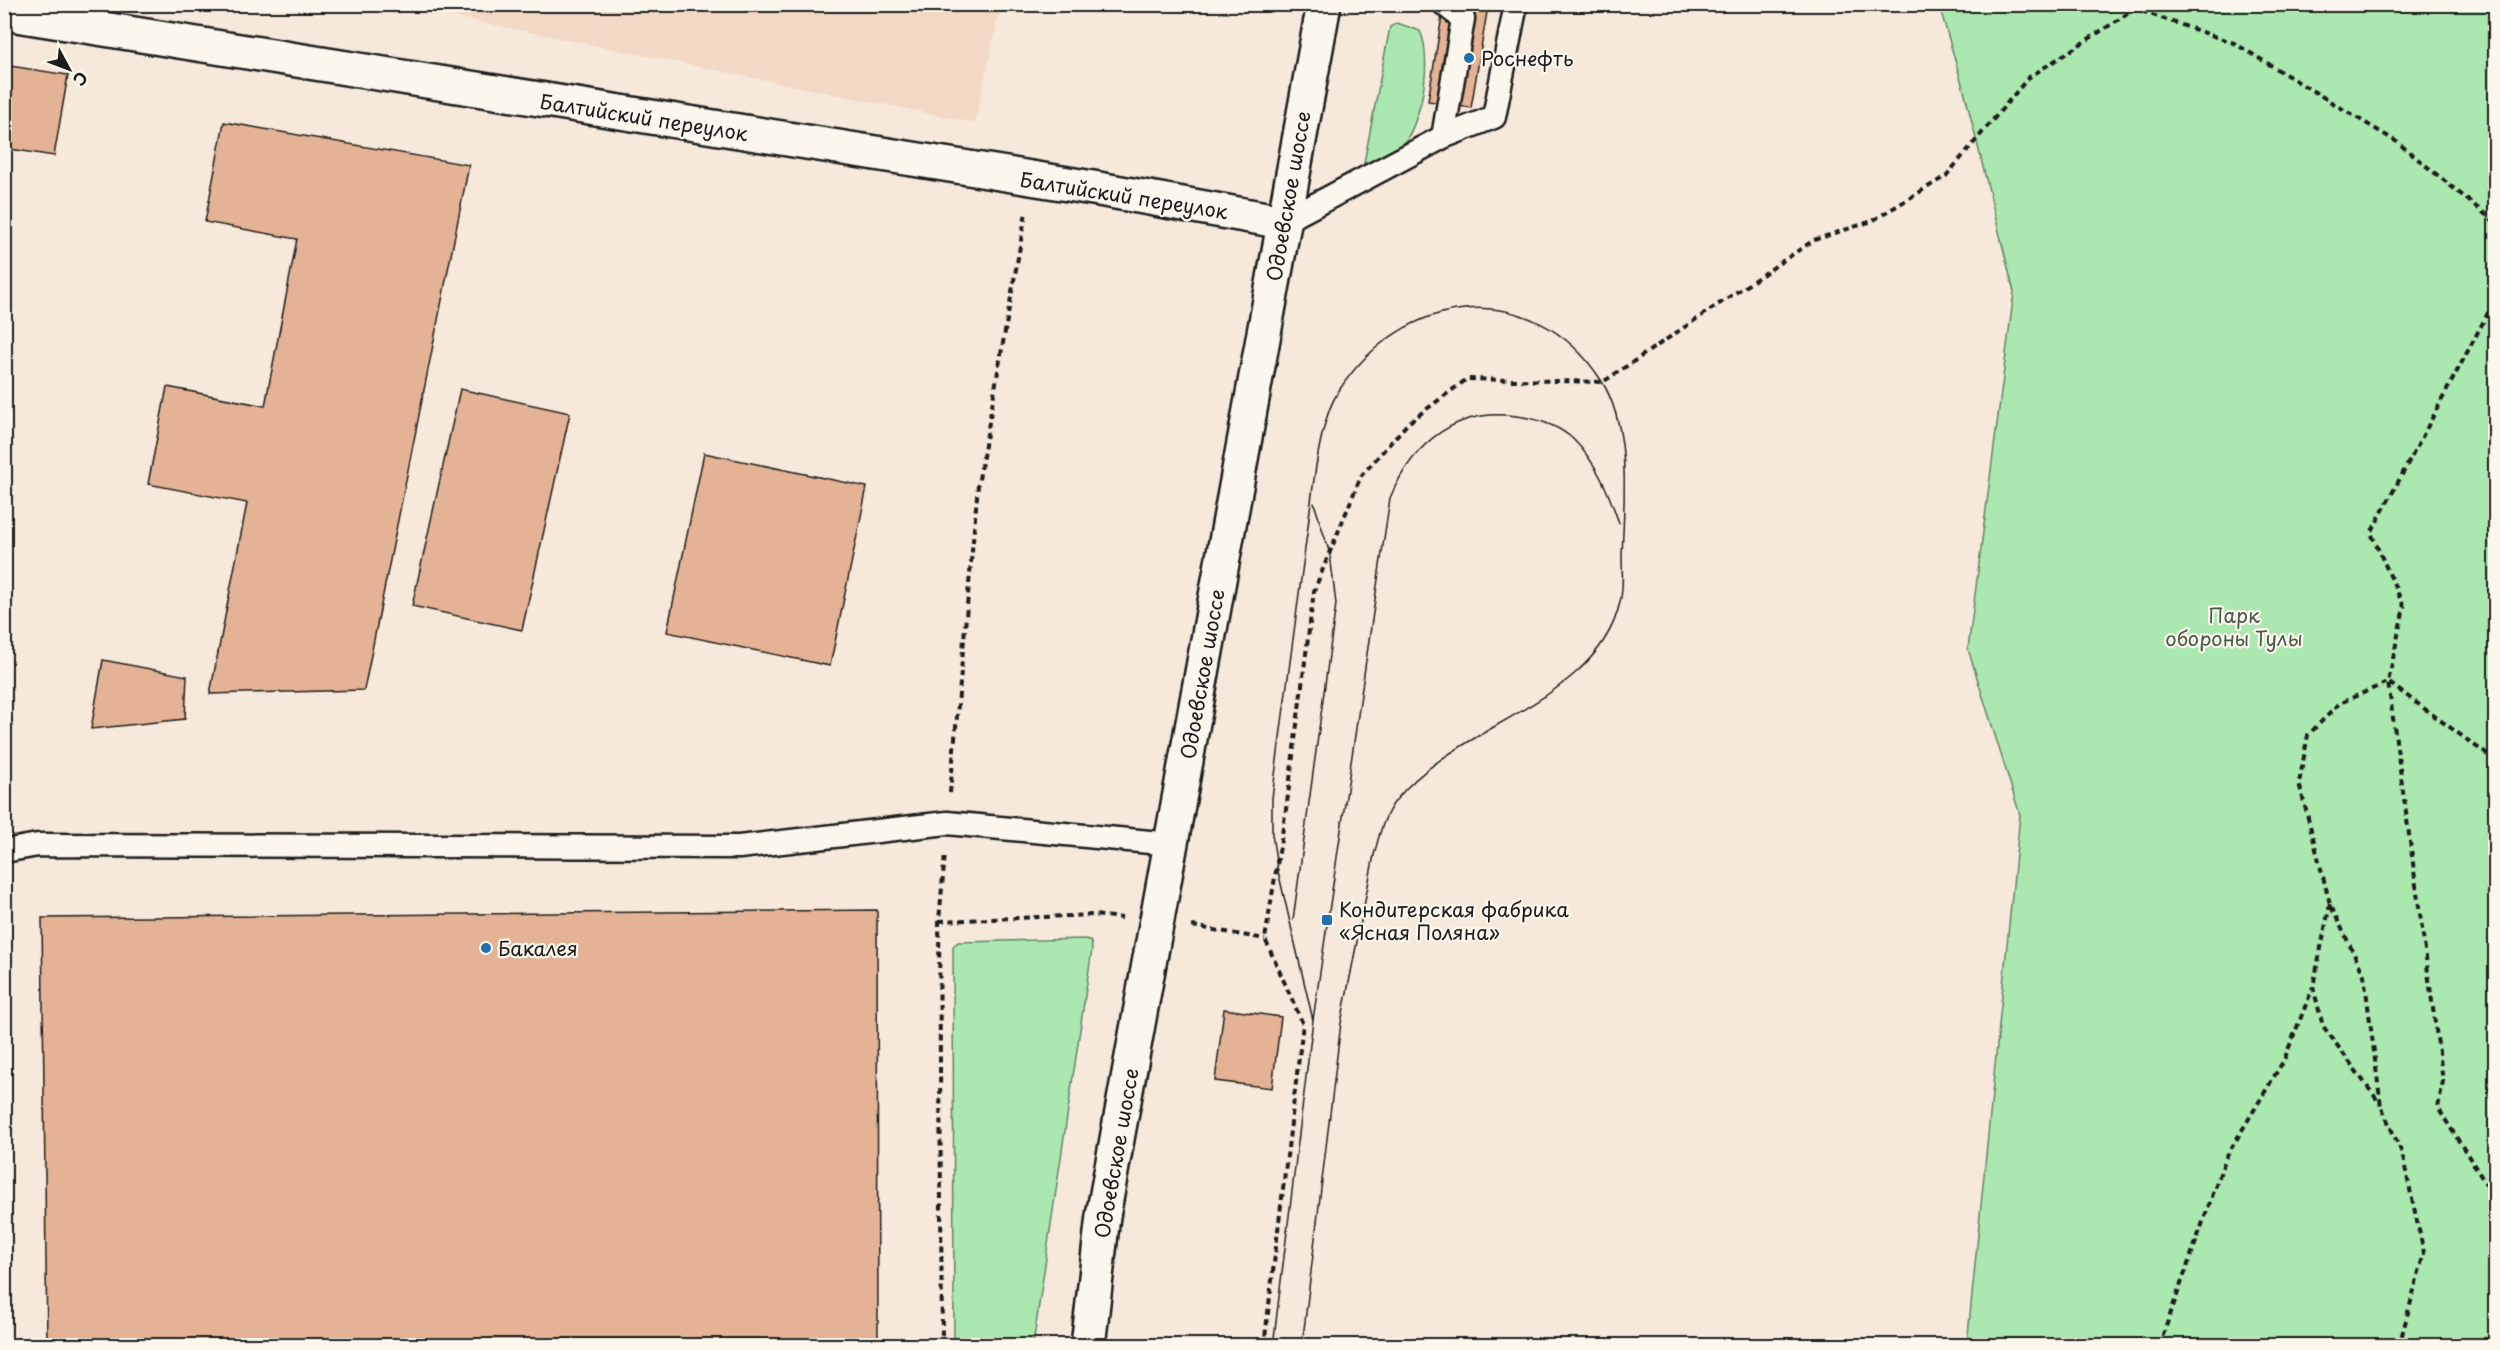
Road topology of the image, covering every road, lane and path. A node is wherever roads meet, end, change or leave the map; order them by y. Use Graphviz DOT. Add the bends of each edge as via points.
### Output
graph roads {
  1 [pos="1324,4"];
  2 [pos="1516,4"];
  3 [pos="2126,4"];
  4 [pos="2145,4"];
  5 [pos="1447,6"];
  6 [pos="2135,9"];
  7 [pos="4,13"];
  8 [pos="1443,137"];
  9 [pos="1031,180"];
  10 [pos="1283,222"];
  11 [pos="2496,223"];
  12 [pos="2496,304"];
  13 [pos="2388,682"];
  14 [pos="2496,761"];
  15 [pos="947,823"];
  16 [pos="1171,844"];
  17 [pos="4,851"];
  18 [pos="2330,904"];
  19 [pos="939,921"];
  20 [pos="1158,921"];
  21 [pos="1265,939"];
  22 [pos="2313,987"];
  23 [pos="2381,1106"];
  24 [pos="2496,1200"];
  25 [pos="942,1346"];
  26 [pos="1088,1346"];
  27 [pos="1264,1346"];
  28 [pos="2159,1346"];
  29 [pos="2399,1346"];
  1 -- 10 [label="main road, Одоевское шоссе"];
  2 -- 8 [label="lane" via="1494,117"];
  3 -- 6 [label="path"];
  4 -- 6 [label="path"];
  5 -- 8 [label="lane" via="1463,19"];
  6 -- 11 [label="path" via="2234,44 2397,142"];
  6 -- 21 [label="path" via="2028,78 1946,176 1872,221 1814,240 1603,382 1467,379 1408,423 1361,476 1314,591"];
  7 -- 9 [label="main road, Балтийский переулок"];
  8 -- 10 [label="lane"];
  9 -- 10 [label="main road, Балтийский переулок"];
  9 -- 15 [label="path" via="978,485"];
  10 -- 16 [label="main road, Одоевское шоссе"];
  12 -- 13 [label="path" via="2371,533 2404,607"];
  13 -- 14 [label="path"];
  13 -- 18 [label="path" via="2340,704 2308,735 2299,783"];
  13 -- 24 [label="path" via="2443,1081 2438,1108"];
  15 -- 16 [label="lane"];
  15 -- 17 [label="lane" via="739,847 38,845"];
  15 -- 19 [label="path"];
  16 -- 20 [label="main road, Одоевское шоссе"];
  18 -- 22 [label="path"];
  18 -- 23 [label="path" via="2364,975"];
  19 -- 20 [label="path" via="1094,915"];
  19 -- 25 [label="path"];
  20 -- 21 [label="path"];
  20 -- 26 [label="main road, Одоевское шоссе" via="1103,1216"];
  21 -- 27 [label="path" via="1303,1024"];
  22 -- 23 [label="path" via="2323,1026"];
  22 -- 28 [label="path" via="2284,1060 2226,1157"];
  23 -- 29 [label="path" via="2402,1153 2424,1253"];
}
